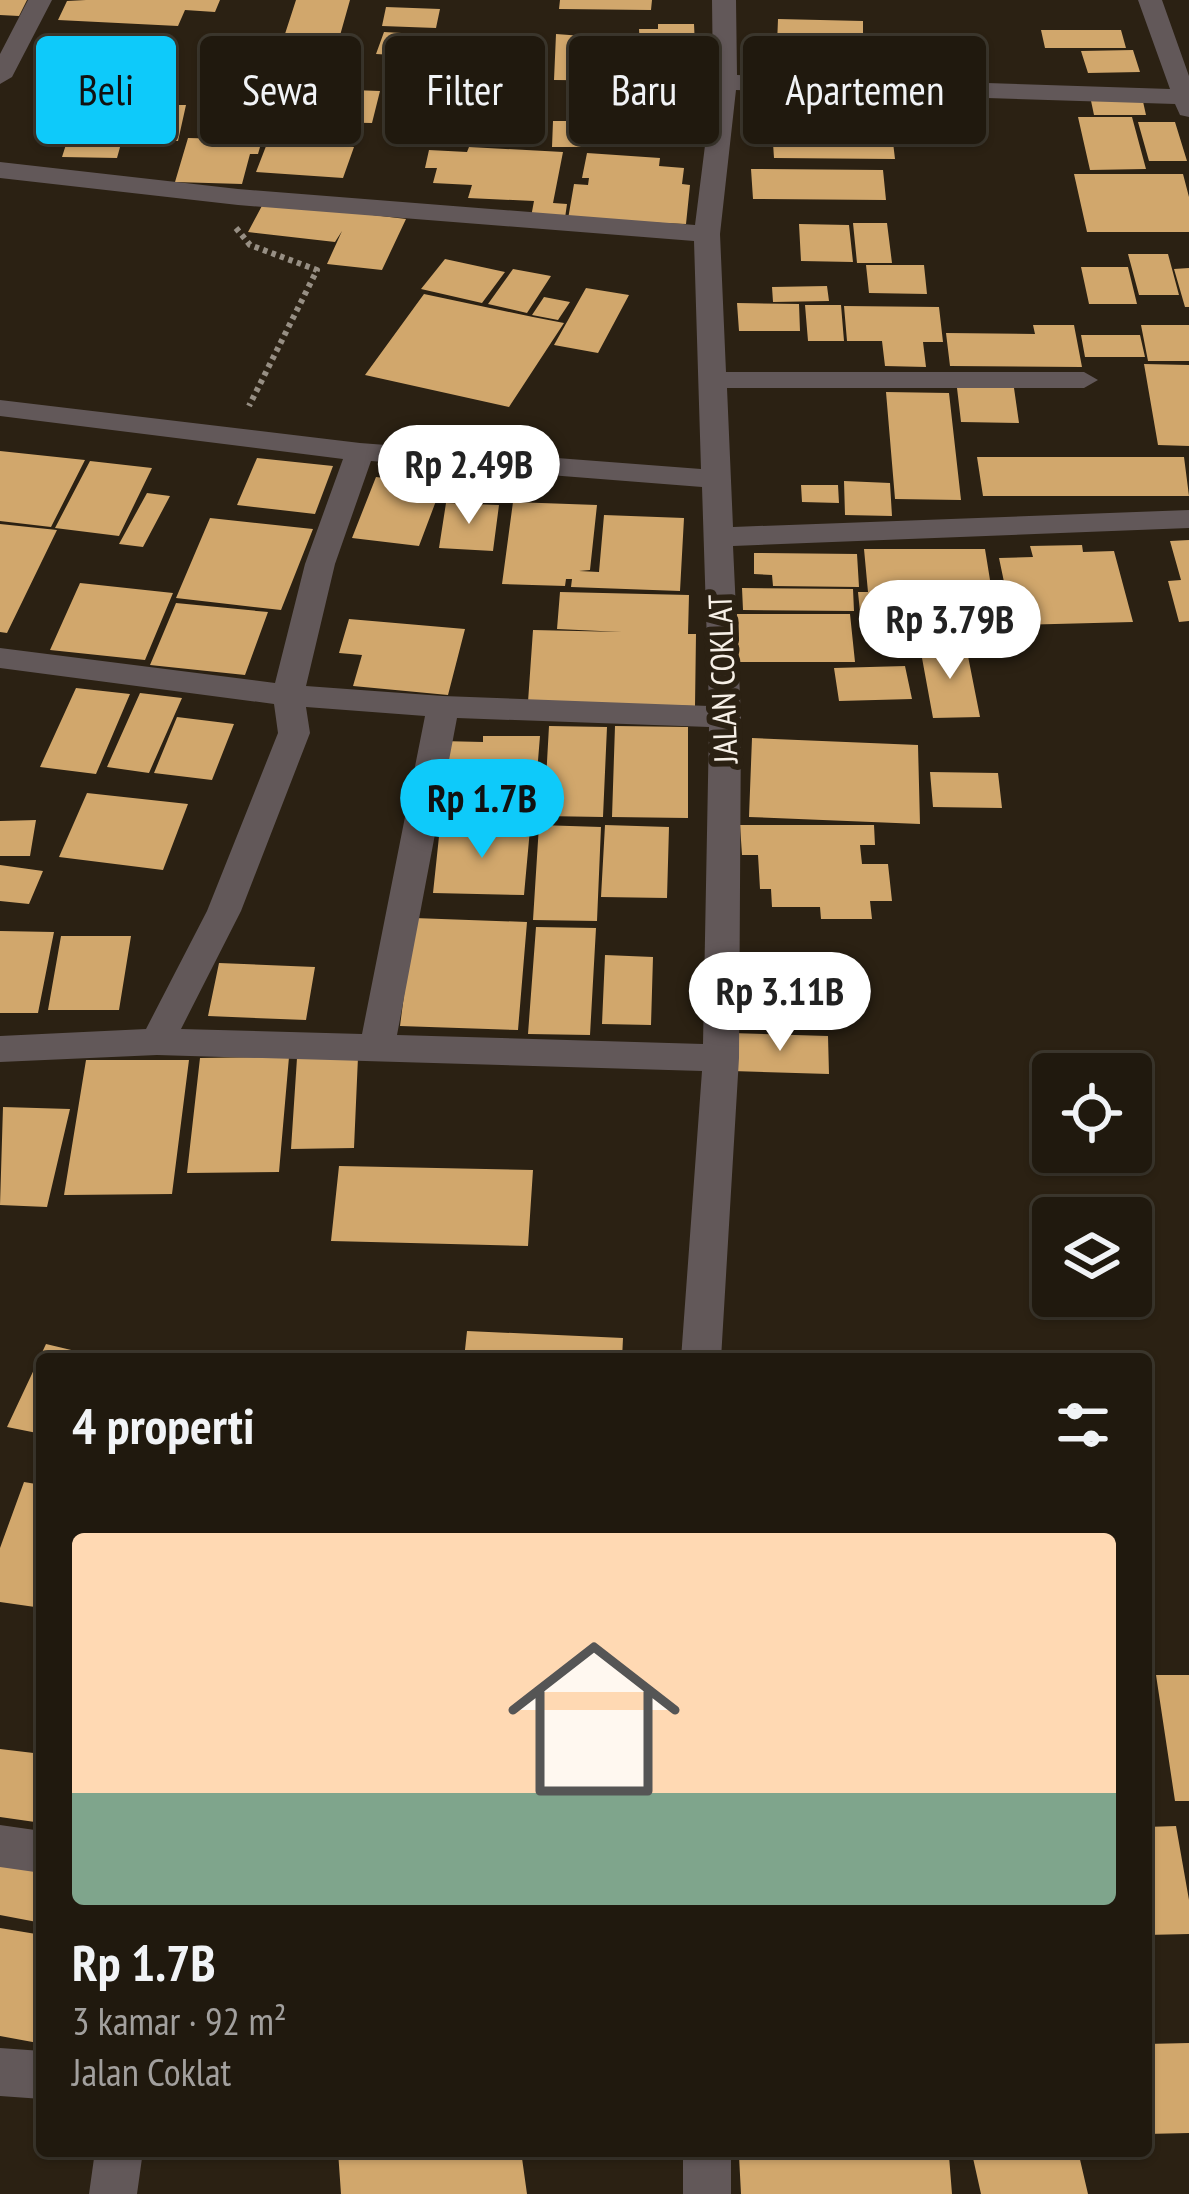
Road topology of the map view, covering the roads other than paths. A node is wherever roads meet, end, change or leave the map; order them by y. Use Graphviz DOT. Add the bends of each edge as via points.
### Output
graph roads {
  1 [pos="40,0"];
  2 [pos="724,0"];
  3 [pos="1150,0"];
  4 [pos="0,77"];
  5 [pos="724,82"];
  6 [pos="1187,103"];
  7 [pos="0,170"];
  8 [pos="706,234"];
  9 [pos="710,380"];
  10 [pos="1084,380"];
  11 [pos="0,408"];
  12 [pos="355,462"];
  13 [pos="715,479"];
  14 [pos="1189,519"];
  15 [pos="717,537"];
  16 [pos="0,658"];
  17 [pos="288,695"];
  18 [pos="443,707"];
  19 [pos="725,717"];
  20 [pos="157,1042"];
  21 [pos="0,1049"];
  22 [pos="376,1050"];
  23 [pos="721,1058"];
  24 [pos="701,1353"];
  25 [pos="0,1846"];
  26 [pos="36,1851"];
  27 [pos="0,2072"];
  28 [pos="36,2075"];
  29 [pos="118,2157"];
  30 [pos="706,2157"];
  31 [pos="113,2194"];
  32 [pos="707,2194"];
  1 -- 4 [label="street"];
  2 -- 5 [label="street, JALAN COKLAT"];
  3 -- 6 [label="street"];
  5 -- 6 [label="street"];
  5 -- 8 [label="street, JALAN COKLAT"];
  7 -- 8 [label="street"];
  8 -- 9 [label="street, JALAN COKLAT"];
  9 -- 10 [label="street"];
  9 -- 13 [label="street, JALAN COKLAT"];
  11 -- 12 [label="street" via="233,437"];
  12 -- 13 [label="street"];
  12 -- 17 [label="street"];
  13 -- 15 [label="street, JALAN COKLAT"];
  14 -- 15 [label="street"];
  15 -- 19 [label="street, JALAN COKLAT"];
  16 -- 17 [label="street"];
  17 -- 18 [label="street"];
  17 -- 20 [label="street" via="294,734 224,911"];
  18 -- 19 [label="street"];
  18 -- 22 [label="street"];
  19 -- 23 [label="street, JALAN COKLAT"];
  20 -- 21 [label="street"];
  20 -- 22 [label="street"];
  22 -- 23 [label="street"];
  23 -- 24 [label="street, JALAN COKLAT"];
  25 -- 26 [label="street"];
  27 -- 28 [label="street"];
  29 -- 31 [label="street"];
  30 -- 32 [label="street"];
}
